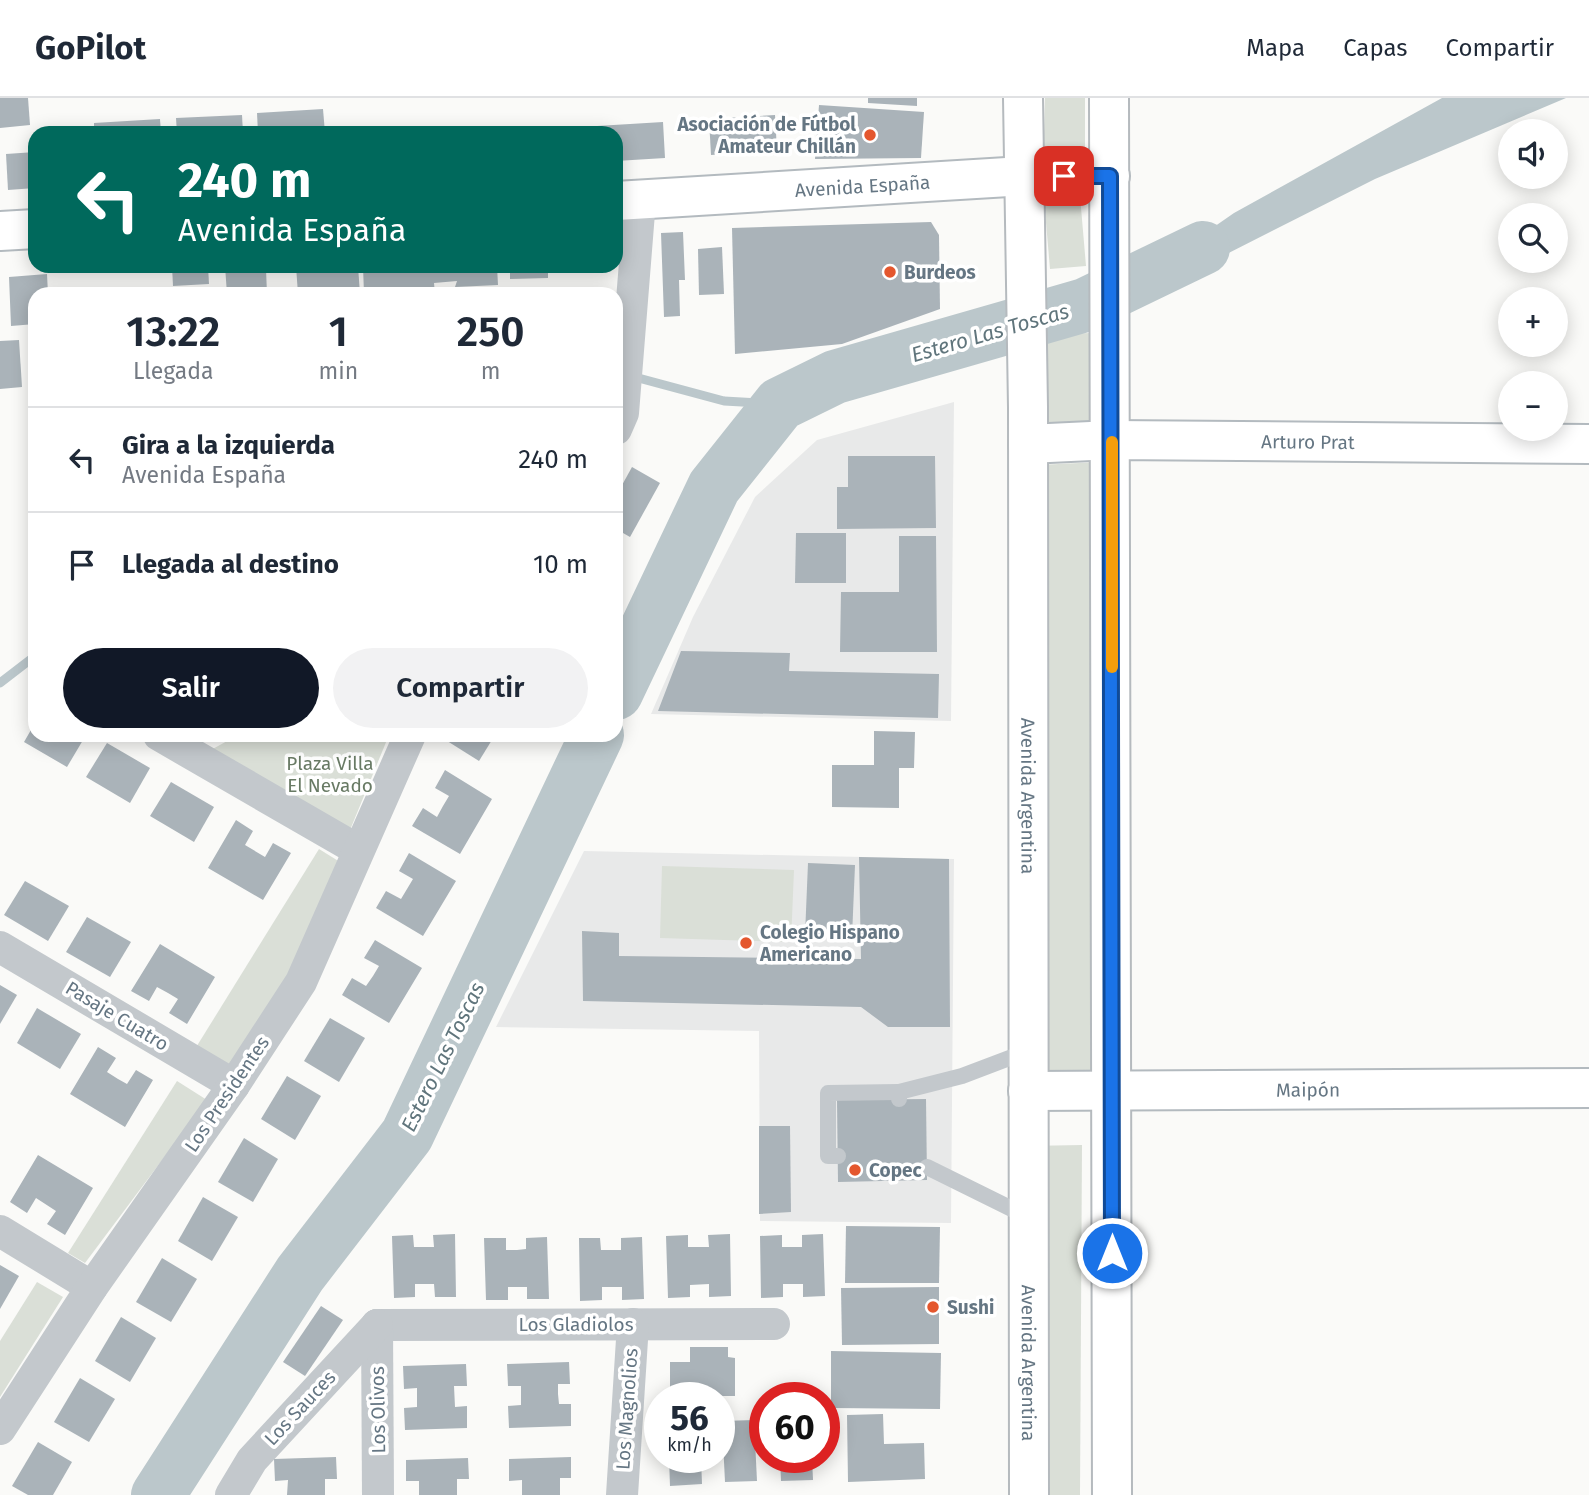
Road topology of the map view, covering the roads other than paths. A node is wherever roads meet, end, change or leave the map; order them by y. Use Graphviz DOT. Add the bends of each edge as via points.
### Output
graph roads {
  1 [pos="1023,98"];
  2 [pos="1109,98"];
  3 [pos="1024,176"];
  4 [pos="1110,176"];
  5 [pos="628,200"];
  6 [pos="28,229"];
  7 [pos="0,231"];
  8 [pos="623,394"];
  9 [pos="1112,440"];
  10 [pos="1028,444"];
  11 [pos="1589,444"];
  12 [pos="186,742"];
  13 [pos="407,742"];
  14 [pos="358,850"];
  15 [pos="0,947"];
  16 [pos="1028,1051"];
  17 [pos="234,1085"];
  18 [pos="1589,1088"];
  19 [pos="1112,1090"];
  20 [pos="1028,1091"];
  21 [pos="838,1156"];
  22 [pos="927,1167"];
  23 [pos="1028,1217"];
  24 [pos="0,1231"];
  25 [pos="92,1287"];
  26 [pos="633,1324"];
  27 [pos="775,1324"];
  28 [pos="377,1325"];
  29 [pos="0,1429"];
  30 [pos="231,1495"];
  31 [pos="379,1495"];
  32 [pos="622,1495"];
  33 [pos="1029,1495"];
  34 [pos="1112,1495"];
  1 -- 3 [label="main road, Avenida Argentina"];
  2 -- 4 [label="main road"];
  3 -- 4 [label="main road, Avenida España"];
  3 -- 5 [label="main road, Avenida España"];
  3 -- 10 [label="main road, Avenida Argentina"];
  4 -- 9 [label="main road"];
  5 -- 8 [label="street" via="632,313"];
  6 -- 7 [label="main road"];
  9 -- 10 [label="main road, Arturo Prat"];
  9 -- 11 [label="main road, Arturo Prat"];
  9 -- 19 [label="main road"];
  10 -- 16 [label="main road, Avenida Argentina"];
  12 -- 14 [label="street"];
  13 -- 14 [label="street, Los Presidentes"];
  14 -- 17 [label="street, Los Presidentes" via="301,982"];
  15 -- 17 [label="street, Pasaje Cuatro"];
  16 -- 20 [label="main road, Avenida Argentina"];
  16 -- 21 [label="lane" via="899,1096 828,1093 828,1156"];
  17 -- 25 [label="street, Los Presidentes"];
  18 -- 19 [label="main road, Maipón"];
  19 -- 20 [label="main road, Maipón"];
  19 -- 34 [label="main road"];
  20 -- 23 [label="main road, Avenida Argentina"];
  22 -- 23 [label="lane"];
  23 -- 33 [label="main road, Avenida Argentina"];
  24 -- 25 [label="street"];
  25 -- 29 [label="street, Los Presidentes"];
  26 -- 27 [label="street, Los Gladiolos"];
  26 -- 28 [label="street, Los Gladiolos"];
  26 -- 32 [label="street, Los Magnolios"];
  28 -- 30 [label="street, Los Sauces" via="251,1460"];
  28 -- 31 [label="street, Los Olivos"];
}
